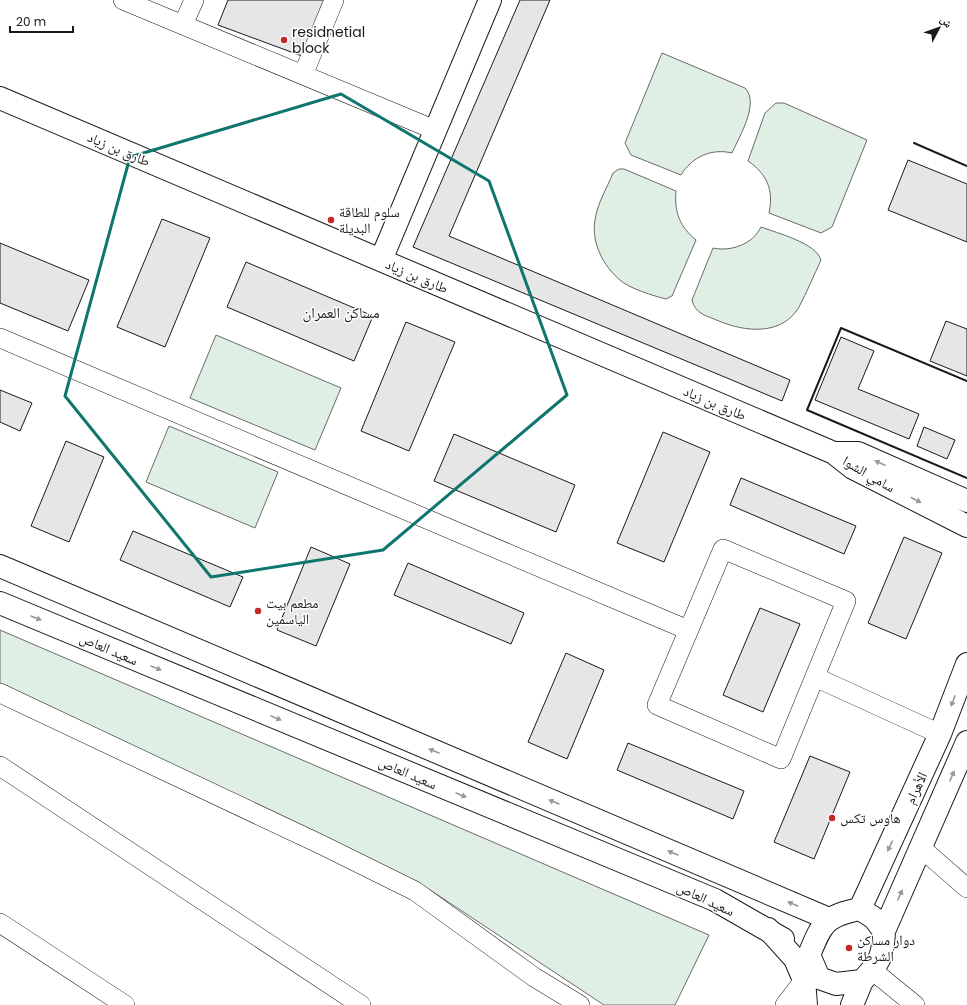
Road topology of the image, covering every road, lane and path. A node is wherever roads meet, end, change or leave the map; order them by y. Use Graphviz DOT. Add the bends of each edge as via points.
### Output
graph roads {
  1 [pos="123,0"];
  2 [pos="194,0"];
  3 [pos="334,0"];
  4 [pos="490,0"];
  5 [pos="183,25"];
  6 [pos="303,75"];
  7 [pos="0,98"];
  8 [pos="435,130"];
  9 [pos="381,260"];
  10 [pos="0,338"];
  11 [pos="834,453"];
  12 [pos="967,501"];
  13 [pos="967,526"];
  14 [pos="0,566"];
  15 [pos="2,609"];
  16 [pos="688,630"];
  17 [pos="967,664"];
  18 [pos="815,677"];
  19 [pos="0,692"];
  20 [pos="940,734"];
  21 [pos="967,742"];
  22 [pos="0,766"];
  23 [pos="921,848"];
  24 [pos="967,888"];
  25 [pos="860,909"];
  26 [pos="829,919"];
  27 [pos="0,923"];
  28 [pos="768,929"];
  29 [pos="884,930"];
  30 [pos="809,956"];
  31 [pos="867,976"];
  32 [pos="812,979"];
  33 [pos="125,1005"];
  34 [pos="361,1005"];
  35 [pos="580,1005"];
  36 [pos="785,1005"];
  37 [pos="806,1005"];
  38 [pos="810,1005"];
  39 [pos="852,1005"];
  40 [pos="915,1005"];
  1 -- 5 [label="street"];
  2 -- 5 [label="street"];
  3 -- 6 [label="street"];
  4 -- 8 [label="main road"];
  5 -- 6 [label="street"];
  6 -- 8 [label="street"];
  7 -- 9 [label="main road, طارق بن زياد"];
  8 -- 9 [label="main road"];
  9 -- 11 [label="main road, طارق بن زياد"];
  10 -- 16 [label="street"];
  12 -- 11 [label="main road, سامي الشوا, one-way" via="858,453"];
  11 -- 13 [label="main road, سامي الشوا, one-way" via="853,468"];
  26 -- 14 [label="main road, one-way"];
  15 -- 28 [label="main road, سعيد العاص, one-way" via="715,900"];
  16 -- 18 [label="street" via="723,549 846,601"];
  16 -- 18 [label="street" via="658,705 781,759"];
  17 -- 20 [label="main road, الأهرام, one-way"];
  18 -- 20 [label="street"];
  19 -- 35 [label="street" via="415,891 534,977"];
  20 -- 25 [label="main road, الأهرام, one-way"];
  23 -- 21 [label="main road, الأهرام, one-way"];
  22 -- 34 [label="street"];
  23 -- 24 [label="street"];
  29 -- 23 [label="main road, الأهرام, one-way"];
  25 -- 26 [label="main road"];
  25 -- 29 [label="main road" via="874,918"];
  26 -- 30 [label="main road" via="817,936"];
  27 -- 33 [label="street"];
  28 -- 30 [label="main road, سعيد العاص"];
  28 -- 32 [label="main road"];
  29 -- 31 [label="main road" via="884,952"];
  30 -- 32 [label="main road"];
  31 -- 32 [label="main road" via="836,984"];
  31 -- 39 [label="main road"];
  31 -- 40 [label="street"];
  32 -- 36 [label="street"];
  32 -- 37 [label="main road"];
  32 -- 38 [label="main road"];
}
